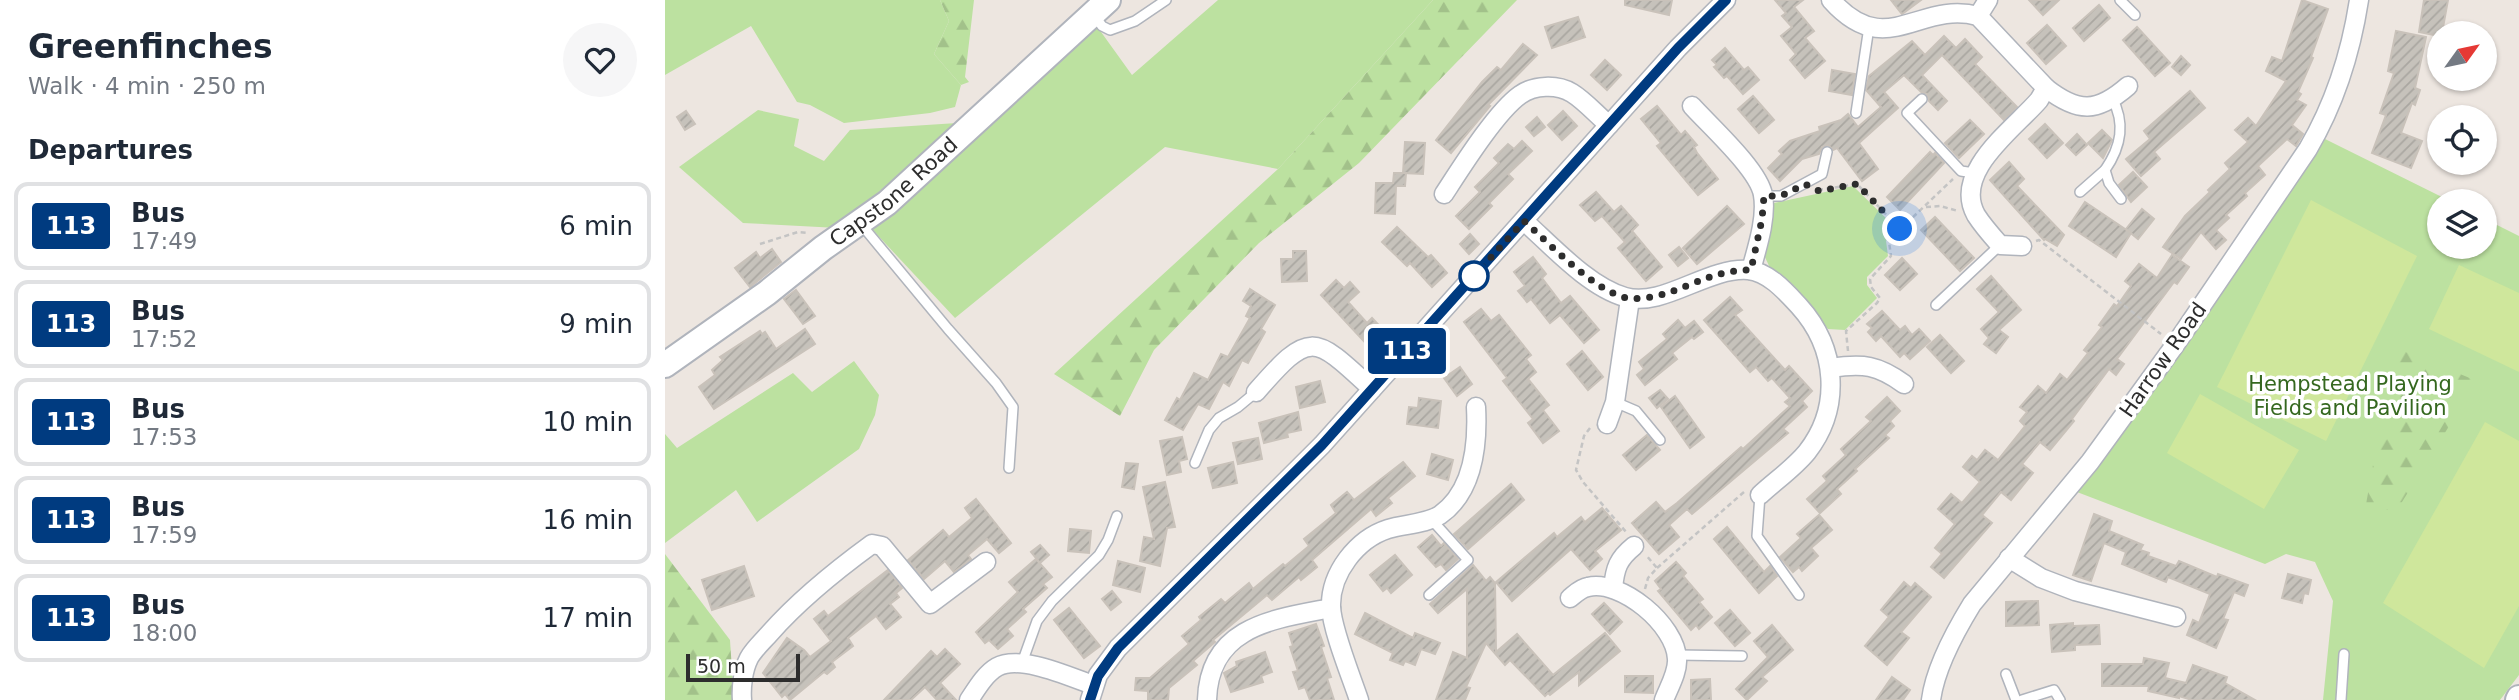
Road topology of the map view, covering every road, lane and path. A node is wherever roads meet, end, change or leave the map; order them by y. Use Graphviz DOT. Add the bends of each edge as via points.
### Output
graph roads {
  1 [pos="1166,0"];
  2 [pos="1726,0"];
  3 [pos="1831,0"];
  4 [pos="1988,0"];
  5 [pos="2120,0"];
  6 [pos="2359,0"];
  7 [pos="1101,7"];
  8 [pos="2135,15"];
  9 [pos="1978,16"];
  10 [pos="1869,27"];
  11 [pos="2128,86"];
  12 [pos="2046,88"];
  13 [pos="2112,98"];
  14 [pos="1922,99"];
  15 [pos="1692,106"];
  16 [pos="1856,113"];
  17 [pos="1609,125"];
  18 [pos="1827,152"];
  19 [pos="2105,170"];
  20 [pos="1967,172"];
  21 [pos="1805,184"];
  22 [pos="2080,191"];
  23 [pos="1444,194"];
  24 [pos="1764,196"];
  25 [pos="2121,199"];
  26 [pos="1926,207"];
  27 [pos="1975,213"];
  28 [pos="1524,221"];
  29 [pos="849,229"];
  30 [pos="1900,229"];
  31 [pos="760,244"];
  32 [pos="2000,245"];
  33 [pos="2022,246"];
  34 [pos="1751,270"];
  35 [pos="1630,299"];
  36 [pos="1936,305"];
  37 [pos="2175,345"];
  38 [pos="665,365"];
  39 [pos="1850,365"];
  40 [pos="1831,368"];
  41 [pos="1904,384"];
  42 [pos="1372,389"];
  43 [pos="1256,392"];
  44 [pos="1615,402"];
  45 [pos="1476,407"];
  46 [pos="1607,424"];
  47 [pos="1660,440"];
  48 [pos="1195,463"];
  49 [pos="1009,468"];
  50 [pos="1760,495"];
  51 [pos="1117,516"];
  52 [pos="1431,519"];
  53 [pos="1635,545"];
  54 [pos="2009,558"];
  55 [pos="986,562"];
  56 [pos="1657,568"];
  57 [pos="1613,588"];
  58 [pos="1429,595"];
  59 [pos="1798,595"];
  60 [pos="1570,598"];
  61 [pos="1638,601"];
  62 [pos="1331,608"];
  63 [pos="2176,617"];
  64 [pos="1677,654"];
  65 [pos="2344,654"];
  66 [pos="1742,656"];
  67 [pos="1022,663"];
  68 [pos="2006,674"];
  69 [pos="1091,693"];
  70 [pos="743,700"];
  71 [pos="969,700"];
  72 [pos="1207,700"];
  73 [pos="1359,700"];
  74 [pos="1664,700"];
  75 [pos="1931,700"];
  76 [pos="2017,700"];
  77 [pos="2022,700"];
  78 [pos="2060,700"];
  79 [pos="2341,700"];
  1 -- 7 [label="lane" via="1135,21 1110,30 1102,26"];
  2 -- 17 [label="street"];
  3 -- 10 [label="street"];
  4 -- 9 [label="street"];
  5 -- 8 [label="lane"];
  6 -- 37 [label="street, Harrow Road" via="2347,56 2321,128"];
  7 -- 29 [label="street, Capstone Road" via="912,181"];
  9 -- 10 [label="street" via="1946,12 1894,27"];
  9 -- 12 [label="street"];
  10 -- 16 [label="lane"];
  11 -- 13 [label="street"];
  12 -- 13 [label="street" via="2079,107 2089,108"];
  12 -- 20 [label="street"];
  13 -- 19 [label="lane" via="2118,109 2119,148"];
  14 -- 20 [label="lane" via="1907,113"];
  15 -- 24 [label="street" via="1749,168"];
  17 -- 23 [label="street" via="1572,93 1547,87 1529,90 1514,100"];
  17 -- 28 [label="street"];
  18 -- 21 [label="lane" via="1822,174"];
  19 -- 22 [label="lane"];
  19 -- 25 [label="lane"];
  20 -- 26 [label="path"];
  20 -- 27 [label="street"];
  21 -- 24 [label="lane" via="1781,196"];
  21 -- 30 [label="path" via="1819,191 1857,184"];
  24 -- 34 [label="street"];
  26 -- 27 [label="path"];
  26 -- 30 [label="path"];
  27 -- 32 [label="street"];
  28 -- 35 [label="street" via="1605,289"];
  28 -- 42 [label="street"];
  29 -- 31 [label="path" via="798,232"];
  29 -- 38 [label="street, Capstone Road"];
  29 -- 49 [label="lane" via="948,329 1013,407"];
  30 -- 39 [label="path" via="1889,243 1891,256 1870,279 1880,296 1878,303 1846,331"];
  32 -- 33 [label="street"];
  32 -- 36 [label="lane"];
  33 -- 37 [label="path" via="2039,240"];
  34 -- 35 [label="street" via="1727,271 1665,293"];
  34 -- 40 [label="street" via="1777,285 1804,312 1822,339"];
  35 -- 44 [label="street"];
  37 -- 54 [label="street, Harrow Road" via="2090,462"];
  39 -- 40 [label="street"];
  39 -- 41 [label="street" via="1879,369"];
  40 -- 50 [label="street" via="1830,398 1821,430 1805,454"];
  42 -- 43 [label="street" via="1336,357 1309,346 1285,358"];
  42 -- 69 [label="street" via="1322,445 1118,648"];
  43 -- 48 [label="lane" via="1219,418"];
  44 -- 46 [label="street"];
  44 -- 47 [label="lane" via="1636,411"];
  45 -- 52 [label="street" via="1476,448 1467,479 1450,505"];
  46 -- 53 [label="path" via="1591,427 1584,436 1576,470"];
  50 -- 56 [label="path" via="1745,490"];
  50 -- 59 [label="lane" via="1757,536"];
  51 -- 67 [label="lane" via="1099,555 1037,621"];
  52 -- 58 [label="lane" via="1468,560"];
  52 -- 62 [label="street" via="1388,529 1364,542 1344,565"];
  53 -- 56 [label="path"];
  53 -- 57 [label="street" via="1616,565"];
  54 -- 63 [label="street" via="2075,592"];
  54 -- 75 [label="street, Harrow Road" via="1958,626"];
  55 -- 70 [label="street" via="930,604 882,546 871,544 811,592 759,645 745,669"];
  56 -- 61 [label="path"];
  57 -- 60 [label="street" via="1585,587"];
  57 -- 61 [label="street"];
  61 -- 64 [label="street" via="1669,635"];
  62 -- 72 [label="street" via="1264,622 1245,631 1218,660 1207,686"];
  62 -- 73 [label="street"];
  64 -- 66 [label="lane"];
  64 -- 74 [label="street"];
  65 -- 79 [label="lane"];
  67 -- 69 [label="street"];
  67 -- 71 [label="street" via="997,667"];
  68 -- 76 [label="lane"];
  77 -- 78 [label="lane" via="2054,690"];
}
